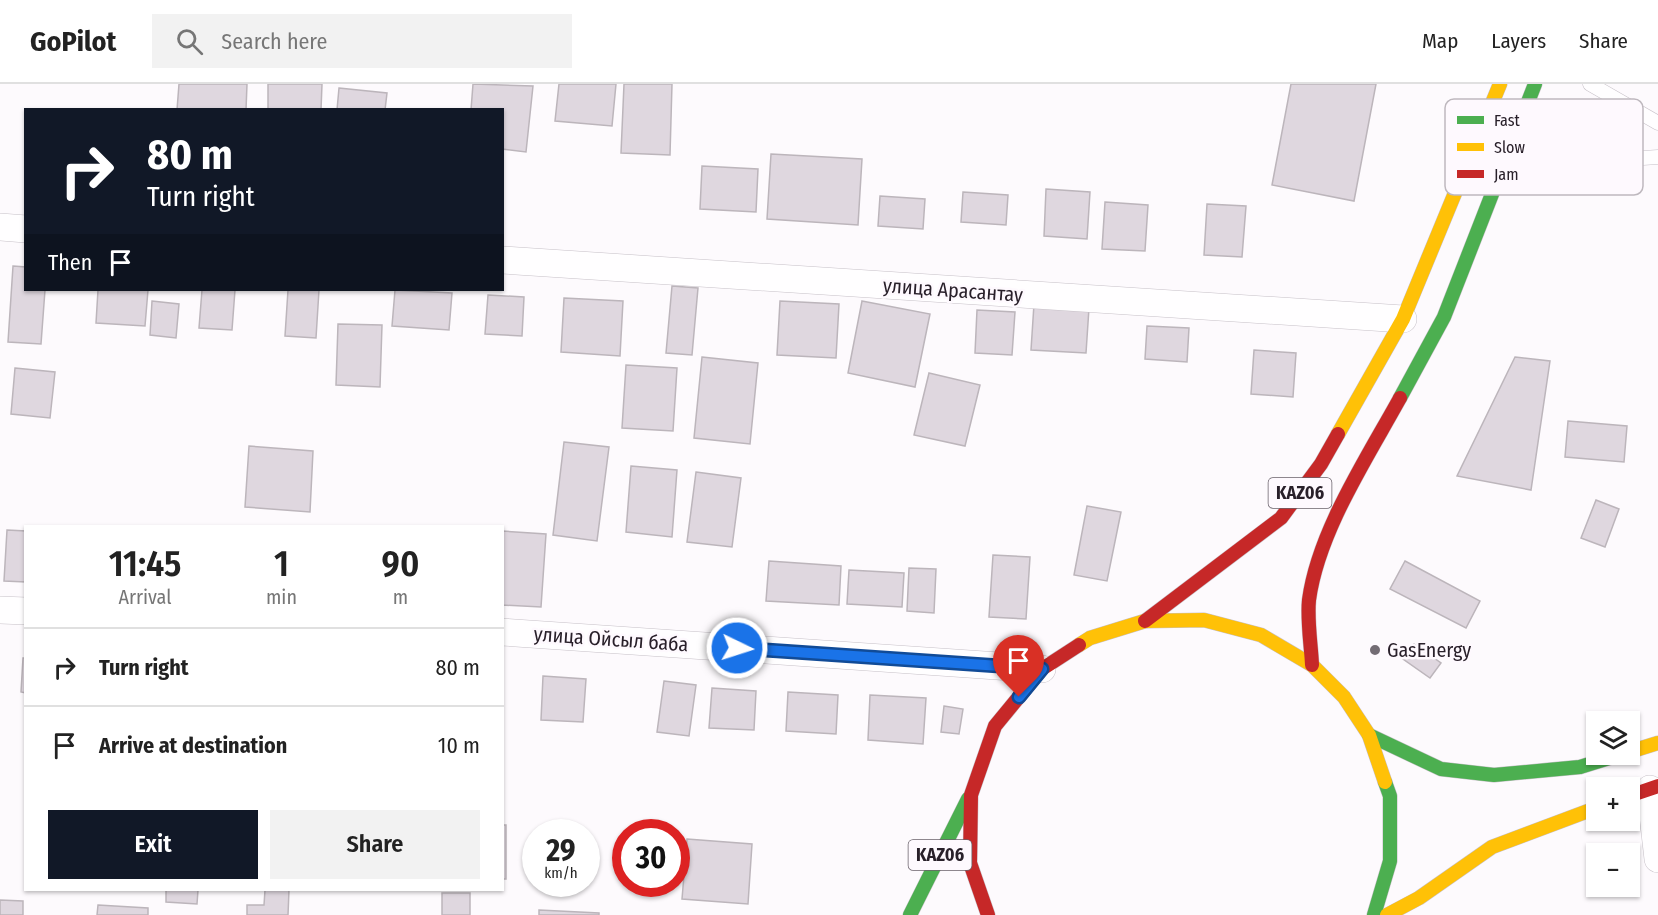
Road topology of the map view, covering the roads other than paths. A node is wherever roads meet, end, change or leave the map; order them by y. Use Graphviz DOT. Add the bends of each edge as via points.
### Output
graph roads {
  1 [pos="1500,84"];
  2 [pos="1535,84"];
  3 [pos="1590,84"];
  4 [pos="1494,99"];
  5 [pos="1529,99"];
  6 [pos="1616,99"];
  7 [pos="1643,114"];
  8 [pos="1658,123"];
  9 [pos="1658,158"];
  10 [pos="1643,159"];
  11 [pos="1454,195"];
  12 [pos="1491,195"];
  13 [pos="0,227"];
  14 [pos="24,229"];
  15 [pos="504,260"];
  16 [pos="1403,319"];
  17 [pos="0,610"];
  18 [pos="24,611"];
  19 [pos="1145,621"];
  20 [pos="504,632"];
  21 [pos="1312,665"];
  22 [pos="1042,669"];
  23 [pos="1369,735"];
  24 [pos="1658,743"];
  25 [pos="1640,749"];
  26 [pos="1586,765"];
  27 [pos="1646,790"];
  28 [pos="971,795"];
  29 [pos="1586,812"];
  30 [pos="1658,859"];
  31 [pos="910,915"];
  32 [pos="988,915"];
  33 [pos="1374,915"];
  34 [pos="1387,915"];
  1 -- 4 [label="main road, KАZ06"];
  2 -- 5 [label="main road, KАZ06"];
  3 -- 6 [label="lane"];
  7 -- 8 [label="lane"];
  9 -- 10 [label="lane"];
  11 -- 16 [label="main road, KАZ06"];
  12 -- 21 [label="main road, KАZ06" via="1443,317 1344,499 1320,555 1309,601"];
  13 -- 14 [label="street"];
  15 -- 16 [label="street, улица Арасантау"];
  16 -- 19 [label="main road, KАZ06" via="1321,464 1281,518"];
  17 -- 18 [label="street"];
  19 -- 21 [label="main road, KАZ06" via="1204,620 1261,635"];
  19 -- 22 [label="main road, KАZ06" via="1090,638"];
  20 -- 22 [label="street, улица Ойсыл баба"];
  21 -- 23 [label="main road, KАZ06" via="1344,697"];
  22 -- 28 [label="main road, KАZ06" via="995,726"];
  23 -- 26 [label="main road" via="1441,769 1494,775"];
  23 -- 33 [label="main road, KАZ06" via="1390,796 1390,861"];
  24 -- 25 [label="main road"];
  27 -- 30 [label="street"];
  28 -- 31 [label="main road, KАZ06"];
  28 -- 32 [label="main road, KАZ06" via="970,863"];
  29 -- 34 [label="main road" via="1492,847 1419,898"];
}
